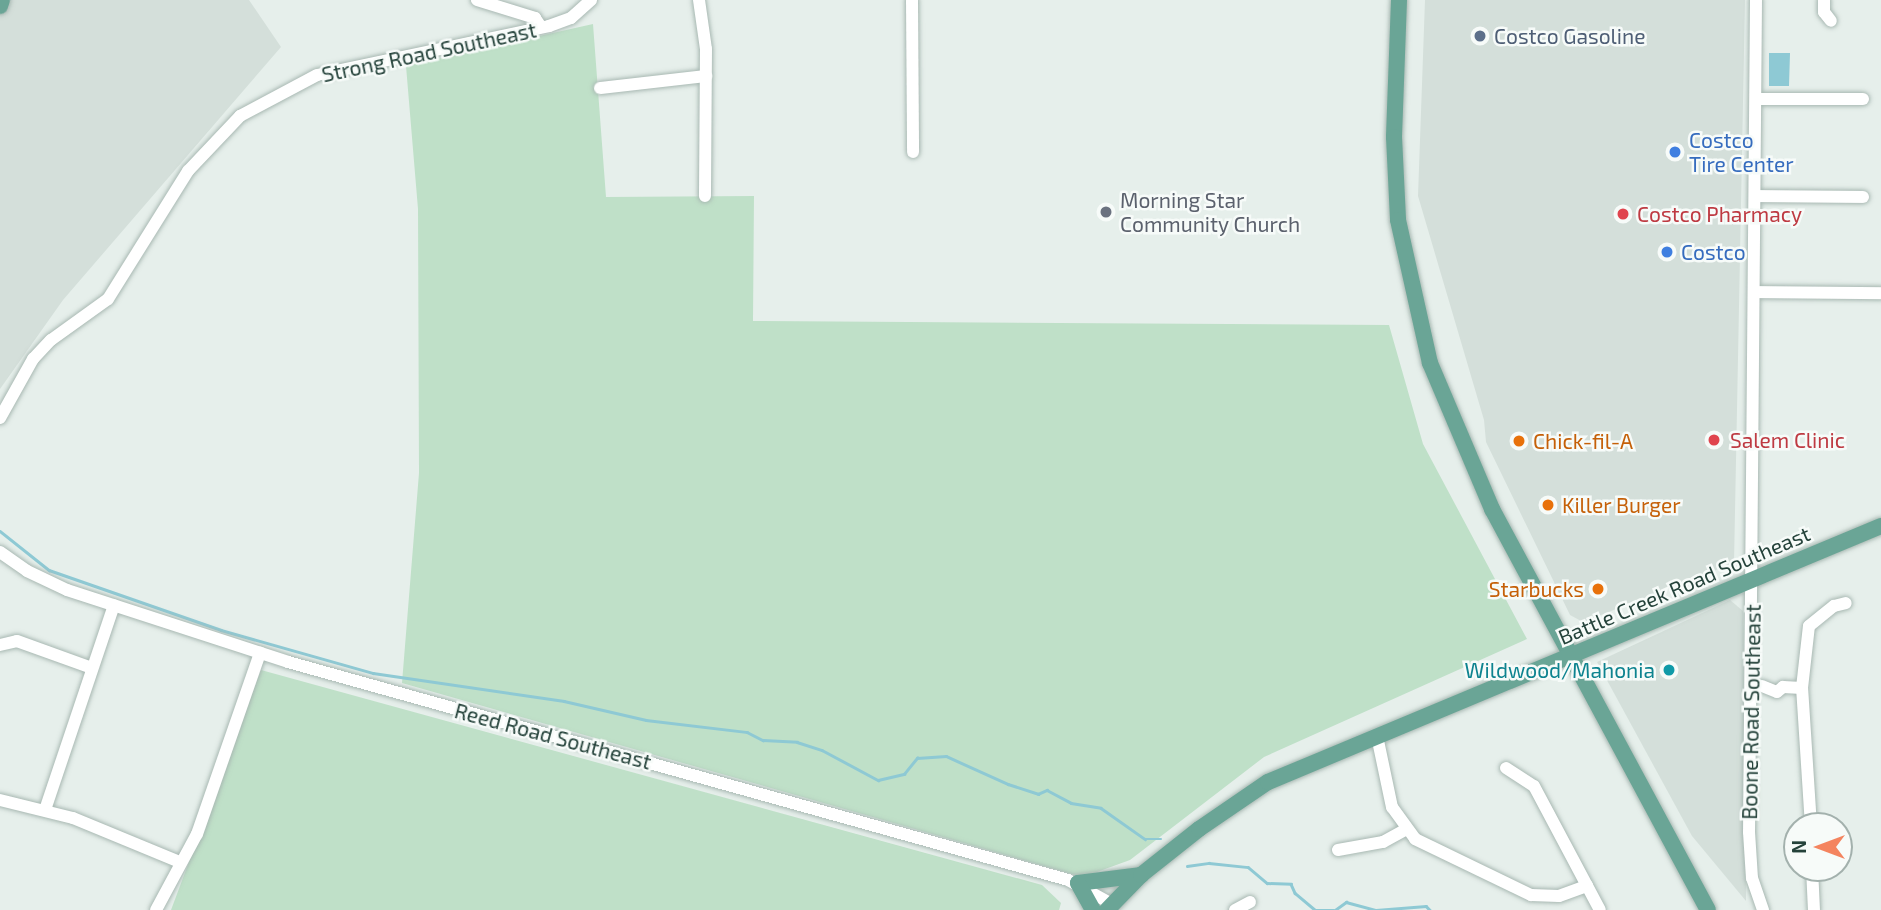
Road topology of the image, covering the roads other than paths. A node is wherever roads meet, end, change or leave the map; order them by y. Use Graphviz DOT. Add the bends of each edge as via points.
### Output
graph roads {
  1 [pos="2,0"];
  2 [pos="477,0"];
  3 [pos="591,0"];
  4 [pos="699,0"];
  5 [pos="912,0"];
  6 [pos="1399,0"];
  7 [pos="1756,0"];
  8 [pos="1824,0"];
  9 [pos="0,6"];
  10 [pos="1831,22"];
  11 [pos="541,27"];
  12 [pos="706,76"];
  13 [pos="600,88"];
  14 [pos="1755,99"];
  15 [pos="1863,99"];
  16 [pos="913,152"];
  17 [pos="705,196"];
  18 [pos="1755,196"];
  19 [pos="1863,197"];
  20 [pos="1754,292"];
  21 [pos="1881,293"];
  22 [pos="0,418"];
  23 [pos="1881,526"];
  24 [pos="0,552"];
  25 [pos="1752,578"];
  26 [pos="1846,603"];
  27 [pos="114,605"];
  28 [pos="0,645"];
  29 [pos="260,653"];
  30 [pos="1570,655"];
  31 [pos="92,668"];
  32 [pos="1756,686"];
  33 [pos="1802,688"];
  34 [pos="1377,736"];
  35 [pos="1506,768"];
  36 [pos="0,800"];
  37 [pos="45,810"];
  38 [pos="1810,812"];
  39 [pos="1405,830"];
  40 [pos="1338,850"];
  41 [pos="180,863"];
  42 [pos="1141,875"];
  43 [pos="1813,882"];
  44 [pos="1078,883"];
  45 [pos="1587,886"];
  46 [pos="1251,902"];
  47 [pos="1109,907"];
  48 [pos="156,910"];
  49 [pos="1093,910"];
  50 [pos="1235,910"];
  51 [pos="1600,910"];
  52 [pos="1708,910"];
  53 [pos="1763,910"];
  54 [pos="1814,910"];
  1 -- 9 [label="main road"];
  2 -- 11 [label="street" via="535,18"];
  3 -- 11 [label="street, Strong Road Southeast" via="571,18"];
  4 -- 12 [label="street"];
  5 -- 16 [label="street"];
  6 -- 30 [label="main road" via="1395,170 1403,256 1419,324 1471,466"];
  7 -- 14 [label="street, Boone Road Southeast"];
  8 -- 10 [label="street"];
  11 -- 22 [label="street, Strong Road Southeast" via="331,71 278,93 240,116 188,171 108,299 51,340 33,359"];
  12 -- 13 [label="street"];
  12 -- 17 [label="street"];
  14 -- 15 [label="street"];
  14 -- 18 [label="street, Boone Road Southeast"];
  18 -- 19 [label="street"];
  18 -- 20 [label="street, Boone Road Southeast"];
  20 -- 21 [label="street"];
  20 -- 25 [label="street, Boone Road Southeast"];
  23 -- 25 [label="main road, Battle Creek Road Southeast"];
  24 -- 27 [label="street, Reed Road Southeast" via="46,581"];
  25 -- 30 [label="main road, Battle Creek Road Southeast"];
  25 -- 32 [label="street, Boone Road Southeast"];
  26 -- 33 [label="street" via="1834,606 1809,626"];
  27 -- 29 [label="street, Reed Road Southeast"];
  27 -- 31 [label="street"];
  28 -- 31 [label="street" via="17,642"];
  29 -- 41 [label="street" via="212,797"];
  29 -- 44 [label="street, Reed Road Southeast"];
  30 -- 34 [label="main road, Battle Creek Road Southeast"];
  30 -- 52 [label="main road"];
  31 -- 37 [label="street"];
  32 -- 33 [label="street" via="1776,692 1783,687"];
  32 -- 53 [label="street, Boone Road Southeast" via="1752,878"];
  33 -- 38 [label="street"];
  34 -- 39 [label="street" via="1388,794"];
  34 -- 42 [label="main road, Battle Creek Road Southeast" via="1249,793"];
  35 -- 45 [label="street" via="1530,781"];
  36 -- 37 [label="street"];
  37 -- 41 [label="street" via="135,841"];
  39 -- 40 [label="street" via="1383,842"];
  39 -- 45 [label="street" via="1424,844 1531,895 1559,896"];
  41 -- 48 [label="street"];
  42 -- 44 [label="main road" via="1106,883"];
  42 -- 47 [label="main road, Battle Creek Road Southeast"];
  43 -- 54 [label="street"];
  44 -- 47 [label="street, Reed Road Southeast"];
  44 -- 49 [label="main road"];
  45 -- 51 [label="street"];
  46 -- 50 [label="street"];
}
